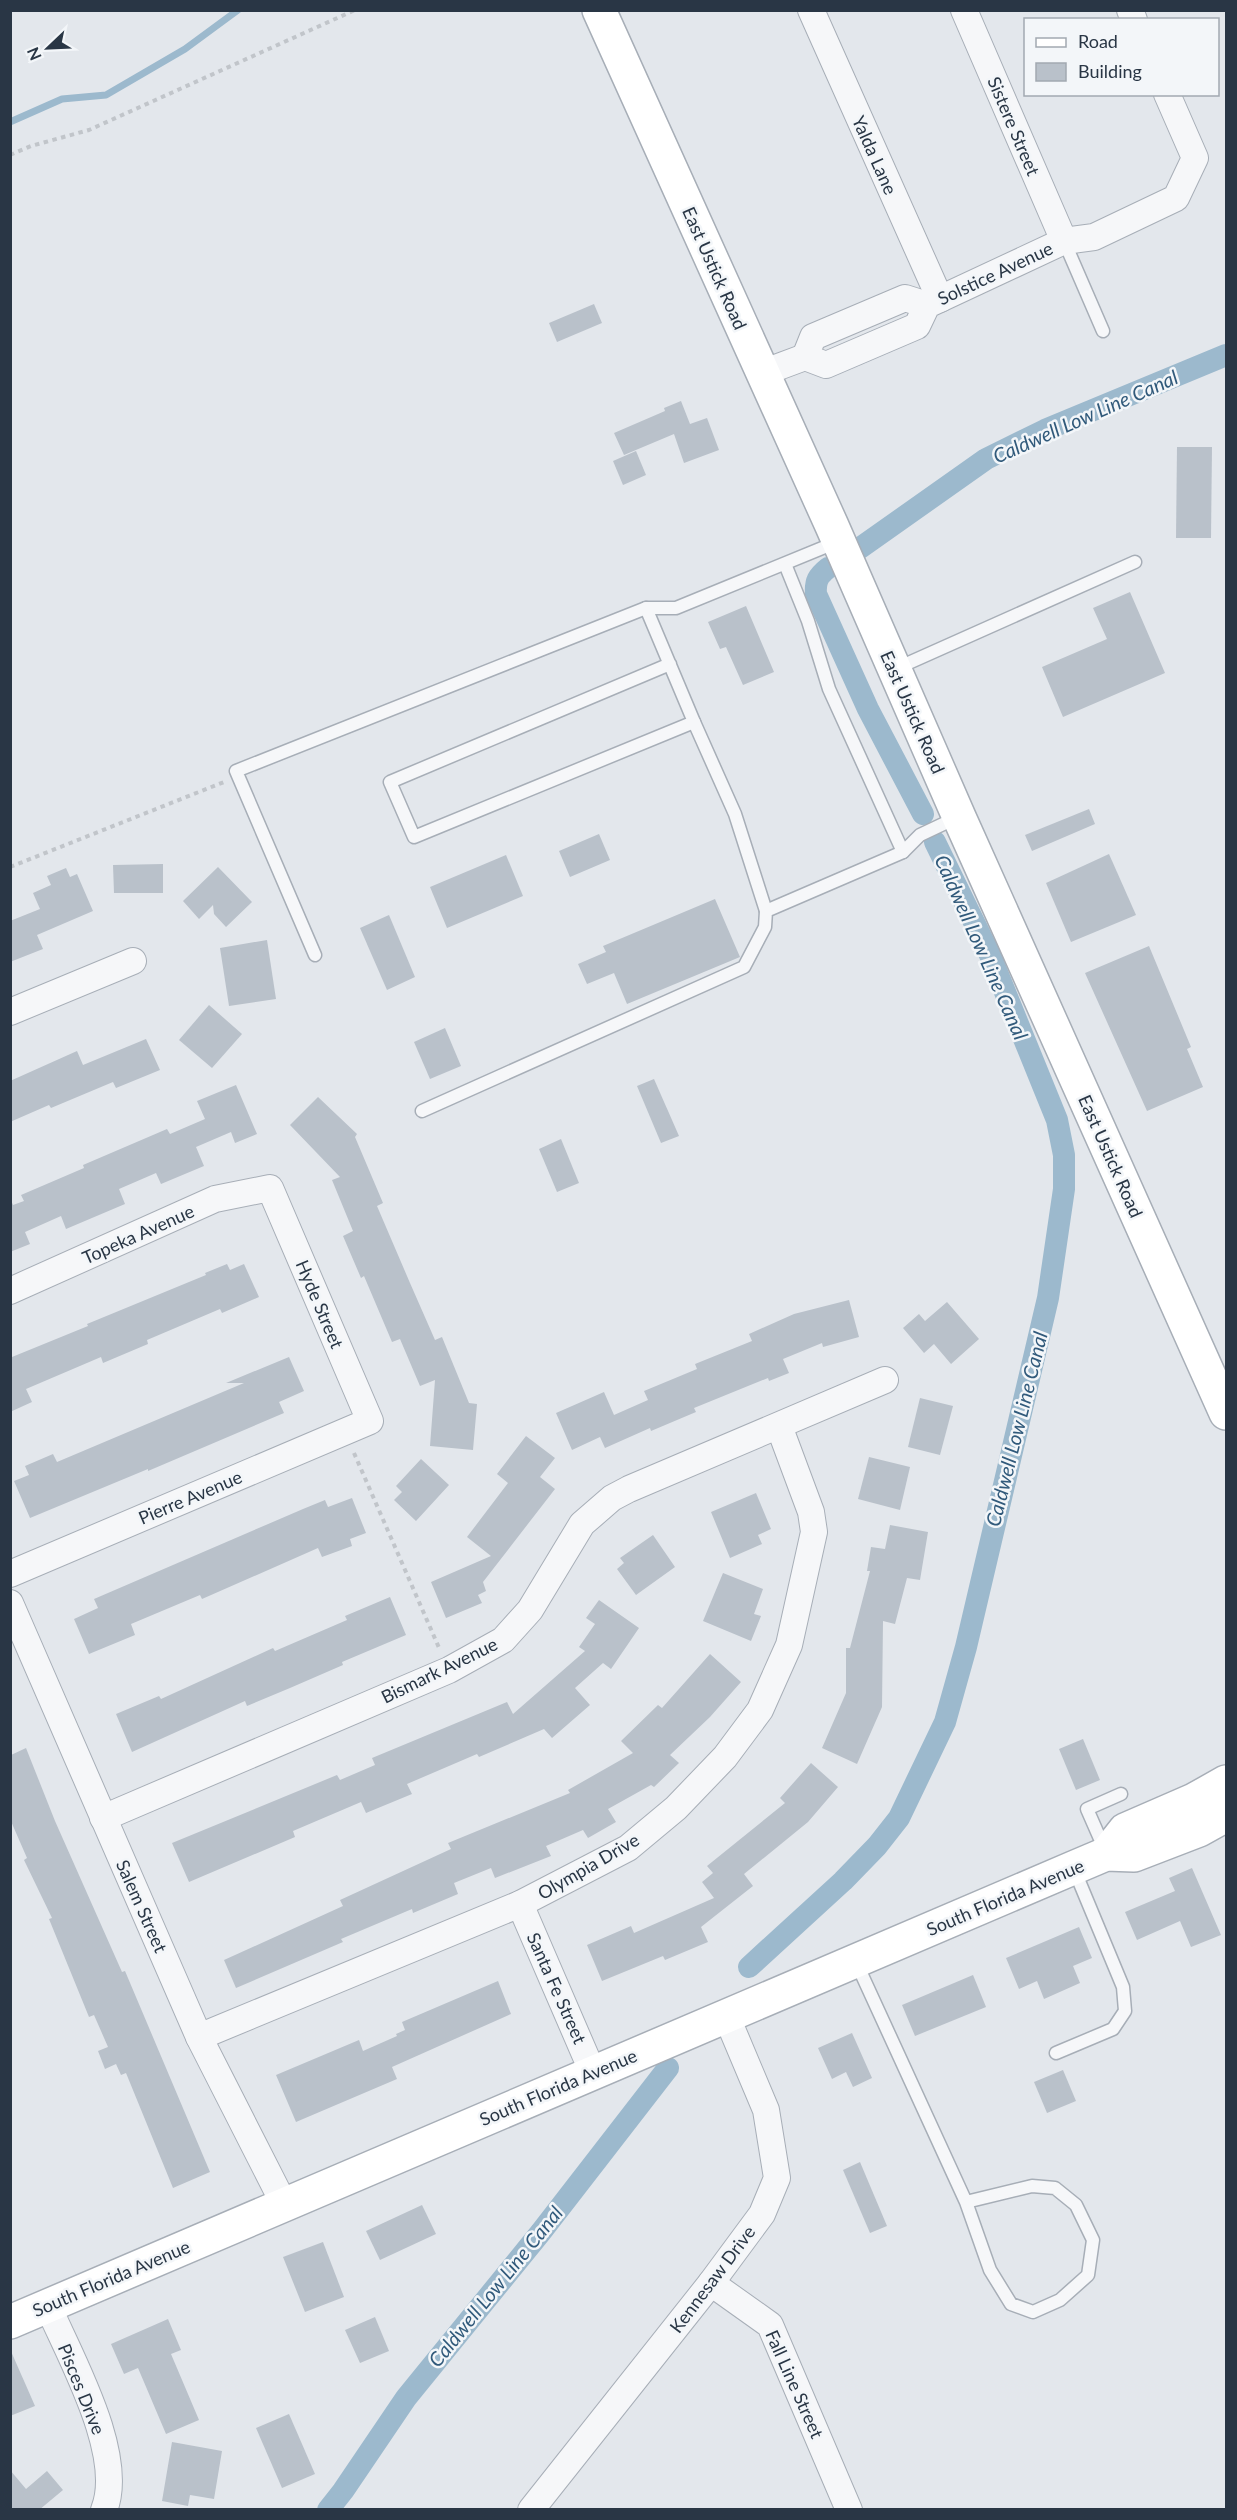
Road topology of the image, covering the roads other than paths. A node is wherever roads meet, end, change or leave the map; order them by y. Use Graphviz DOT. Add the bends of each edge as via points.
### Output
graph roads {
  1 [pos="599,10"];
  2 [pos="811,10"];
  3 [pos="964,10"];
  4 [pos="1168,96"];
  5 [pos="1064,241"];
  6 [pos="934,302"];
  7 [pos="1103,331"];
  8 [pos="762,374"];
  9 [pos="838,541"];
  10 [pos="1135,562"];
  11 [pos="785,564"];
  12 [pos="646,608"];
  13 [pos="670,664"];
  14 [pos="894,670"];
  15 [pos="694,722"];
  16 [pos="959,817"];
  17 [pos="903,852"];
  18 [pos="766,911"];
  19 [pos="315,956"];
  20 [pos="133,961"];
  21 [pos="10,1012"];
  22 [pos="422,1111"];
  23 [pos="270,1188"];
  24 [pos="10,1291"];
  25 [pos="885,1380"];
  26 [pos="1227,1413"];
  27 [pos="370,1421"];
  28 [pos="779,1426"];
  29 [pos="10,1574"];
  30 [pos="10,1603"];
  31 [pos="1227,1782"];
  32 [pos="1121,1794"];
  33 [pos="1227,1815"];
  34 [pos="104,1818"];
  35 [pos="1106,1854"];
  36 [pos="1073,1868"];
  37 [pos="520,1904"];
  38 [pos="856,1961"];
  39 [pos="726,2015"];
  40 [pos="199,2037"];
  41 [pos="1056,2053"];
  42 [pos="594,2073"];
  43 [pos="966,2202"];
  44 [pos="284,2204"];
  45 [pos="711,2283"];
  46 [pos="48,2306"];
  47 [pos="10,2322"];
  48 [pos="540,2507"];
  49 [pos="104,2510"];
  50 [pos="849,2510"];
  1 -- 8 [label="main road, East Ustick Road"];
  2 -- 6 [label="street, Yalda Lane"];
  3 -- 5 [label="street, Sistere Street"];
  4 -- 5 [label="street, Solstice Avenue" via="1195,158 1176,198 1094,237"];
  5 -- 6 [label="street, Solstice Avenue"];
  5 -- 7 [label="lane"];
  6 -- 8 [label="street, Solstice Avenue" via="917,326 826,366 805,357"];
  8 -- 9 [label="main road, East Ustick Road"];
  9 -- 11 [label="lane"];
  9 -- 14 [label="main road, East Ustick Road"];
  10 -- 14 [label="lane"];
  11 -- 12 [label="lane" via="676,608"];
  11 -- 17 [label="lane" via="829,689"];
  12 -- 13 [label="lane"];
  12 -- 19 [label="lane" via="236,771"];
  13 -- 15 [label="lane"];
  13 -- 15 [label="lane" via="390,782 414,837"];
  14 -- 16 [label="main road, East Ustick Road"];
  15 -- 18 [label="lane" via="735,814"];
  16 -- 17 [label="lane" via="920,835"];
  16 -- 26 [label="main road, East Ustick Road"];
  17 -- 18 [label="lane"];
  18 -- 22 [label="lane" via="765,927 744,967"];
  20 -- 21 [label="street"];
  23 -- 24 [label="street, Topeka Avenue" via="215,1199"];
  23 -- 27 [label="street, Hyde Street"];
  25 -- 28 [label="street, Bismark Avenue"];
  27 -- 29 [label="street, Pierre Avenue"];
  28 -- 34 [label="street, Bismark Avenue" via="612,1498 582,1524 530,1610 503,1640 448,1670"];
  28 -- 37 [label="street, Olympia Drive" via="811,1512 814,1532 789,1645 760,1710 717,1766 676,1808 628,1848"];
  30 -- 34 [label="street, Salem Street"];
  31 -- 35 [label="main road, South Florida Avenue" via="1125,1830"];
  32 -- 35 [label="lane" via="1087,1809"];
  33 -- 35 [label="main road, South Florida Avenue" via="1134,1855"];
  34 -- 40 [label="street, Salem Street"];
  35 -- 36 [label="main road, South Florida Avenue"];
  36 -- 38 [label="main road, South Florida Avenue"];
  36 -- 41 [label="lane" via="1123,1987 1125,2011 1113,2029"];
  37 -- 40 [label="street, Olympia Drive"];
  37 -- 42 [label="street, Santa Fe Street"];
  38 -- 39 [label="main road, South Florida Avenue"];
  38 -- 43 [label="lane"];
  39 -- 42 [label="main road, South Florida Avenue"];
  39 -- 45 [label="street, Kennesaw Drive" via="766,2110 777,2178 762,2214"];
  40 -- 44 [label="street, Salem Street"];
  42 -- 44 [label="main road, South Florida Avenue"];
  43 -- 43 [label="lane" via="990,2270 1011,2304 1033,2312 1060,2300 1088,2275 1093,2240 1076,2205 1055,2188 1032,2187"];
  44 -- 46 [label="main road, South Florida Avenue"];
  45 -- 48 [label="street, Kennesaw Drive"];
  45 -- 50 [label="street, Fall Line Street" via="771,2325"];
  46 -- 47 [label="main road, South Florida Avenue"];
  46 -- 49 [label="street, Pisces Drive" via="102,2430 108,2467"];
}
